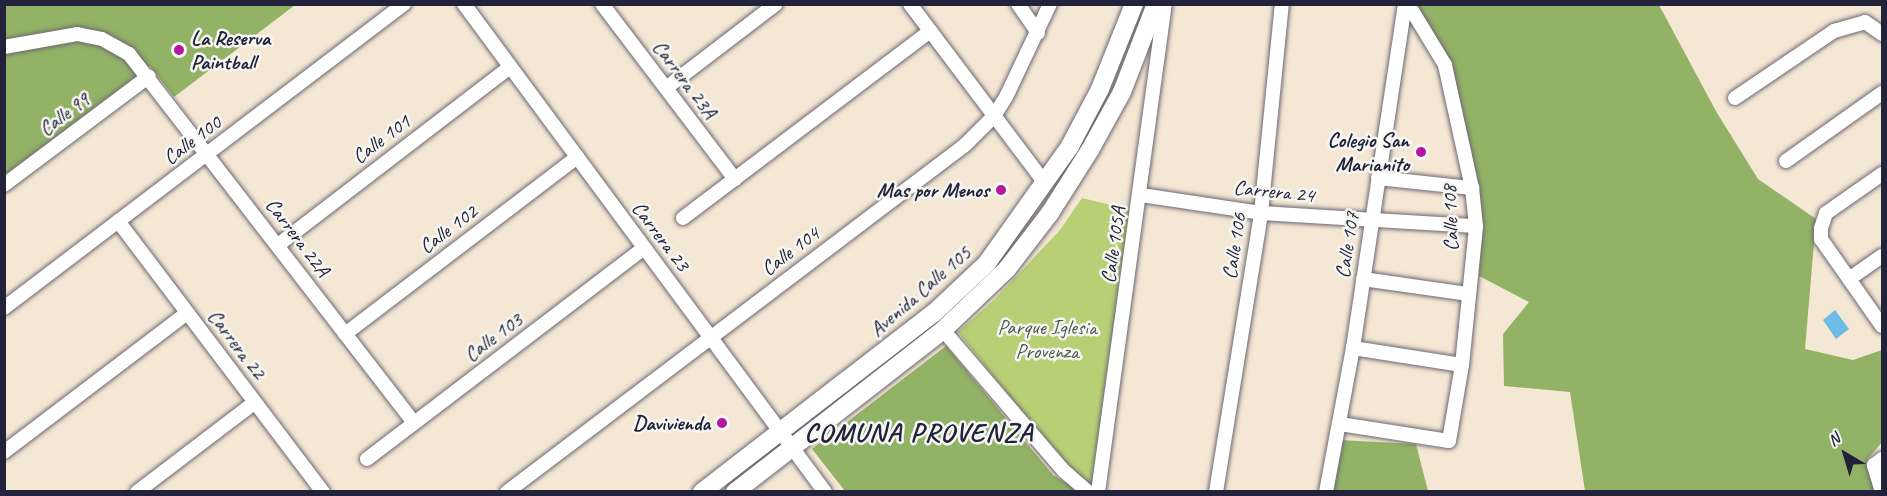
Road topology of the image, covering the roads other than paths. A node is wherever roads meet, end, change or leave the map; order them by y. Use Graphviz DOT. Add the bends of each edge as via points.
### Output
graph roads {
  1 [pos="404,4"];
  2 [pos="464,4"];
  3 [pos="602,4"];
  4 [pos="776,4"];
  5 [pos="910,4"];
  6 [pos="1018,4"];
  7 [pos="1050,4"];
  8 [pos="1134,4"];
  9 [pos="1156,4"];
  10 [pos="1165,4"];
  11 [pos="1282,4"];
  12 [pos="1406,4"];
  13 [pos="930,31"];
  14 [pos="1038,33"];
  15 [pos="1882,34"];
  16 [pos="4,47"];
  17 [pos="510,67"];
  18 [pos="149,76"];
  19 [pos="666,88"];
  20 [pos="1882,93"];
  21 [pos="1736,98"];
  22 [pos="994,116"];
  23 [pos="208,154"];
  24 [pos="577,157"];
  25 [pos="1786,161"];
  26 [pos="1882,174"];
  27 [pos="1378,178"];
  28 [pos="735,179"];
  29 [pos="1045,183"];
  30 [pos="4,185"];
  31 [pos="1472,188"];
  32 [pos="1141,195"];
  33 [pos="1261,213"];
  34 [pos="683,218"];
  35 [pos="1373,220"];
  36 [pos="118,221"];
  37 [pos="1476,226"];
  38 [pos="278,245"];
  39 [pos="644,248"];
  40 [pos="1882,256"];
  41 [pos="1363,279"];
  42 [pos="1849,279"];
  43 [pos="1469,294"];
  44 [pos="4,308"];
  45 [pos="188,313"];
  46 [pos="1882,326"];
  47 [pos="943,330"];
  48 [pos="345,334"];
  49 [pos="711,338"];
  50 [pos="1353,348"];
  51 [pos="1462,365"];
  52 [pos="255,402"];
  53 [pos="414,423"];
  54 [pos="1340,424"];
  55 [pos="781,432"];
  56 [pos="792,448"];
  57 [pos="4,452"];
  58 [pos="367,459"];
  59 [pos="1882,459"];
  60 [pos="137,492"];
  61 [pos="323,492"];
  62 [pos="507,492"];
  63 [pos="702,492"];
  64 [pos="735,492"];
  65 [pos="825,492"];
  66 [pos="1088,492"];
  67 [pos="1098,492"];
  68 [pos="1216,492"];
  69 [pos="1326,492"];
  70 [pos="1882,492"];
  1 -- 23 [label="street, Calle 100"];
  2 -- 17 [label="street, Carrera 23"];
  3 -- 19 [label="street, Carrera 23A"];
  4 -- 19 [label="street"];
  5 -- 13 [label="street"];
  6 -- 14 [label="street"];
  7 -- 14 [label="street, Calle 104"];
  8 -- 29 [label="main road, Avenida Calle 105" via="1100,89"];
  9 -- 47 [label="main road, Avenida Calle 105" via="1122,92 1067,189 1007,269"];
  10 -- 32 [label="street, Calle 105A"];
  11 -- 33 [label="street, Calle 106"];
  12 -- 27 [label="street, Calle 107"];
  12 -- 31 [label="street, Calle 108" via="1445,65"];
  13 -- 22 [label="street"];
  13 -- 28 [label="street"];
  14 -- 22 [label="street, Calle 104"];
  15 -- 21 [label="street" via="1865,22 1834,31"];
  16 -- 18 [label="street, Carrera 22A" via="48,37 90,35 129,54"];
  17 -- 24 [label="street, Carrera 23"];
  17 -- 38 [label="street, Calle 101"];
  18 -- 23 [label="street, Carrera 22A"];
  18 -- 30 [label="street, Calle 99"];
  19 -- 28 [label="street, Carrera 23A"];
  20 -- 25 [label="street"];
  22 -- 29 [label="street"];
  22 -- 49 [label="street, Calle 104" via="965,145"];
  23 -- 36 [label="street, Calle 100"];
  23 -- 38 [label="street, Carrera 22A"];
  24 -- 39 [label="street, Carrera 23"];
  24 -- 48 [label="street, Calle 102"];
  26 -- 42 [label="street" via="1826,213 1821,228 1821,239"];
  27 -- 31 [label="street"];
  27 -- 35 [label="street, Calle 107"];
  28 -- 34 [label="street"];
  29 -- 55 [label="main road, Avenida Calle 105" via="1008,238 964,287"];
  31 -- 37 [label="street, Calle 108"];
  32 -- 33 [label="street, Carrera 24"];
  32 -- 67 [label="street, Calle 105A"];
  33 -- 35 [label="street, Carrera 24"];
  33 -- 68 [label="street, Calle 106"];
  35 -- 37 [label="street, Carrera 24"];
  35 -- 41 [label="street, Calle 107"];
  36 -- 44 [label="street, Calle 100"];
  36 -- 45 [label="street, Carrera 22"];
  37 -- 43 [label="street, Calle 108"];
  38 -- 48 [label="street, Carrera 22A"];
  39 -- 49 [label="street, Carrera 23"];
  39 -- 53 [label="street, Calle 103"];
  40 -- 42 [label="street"];
  41 -- 43 [label="street"];
  41 -- 50 [label="street, Calle 107"];
  42 -- 46 [label="street"];
  43 -- 51 [label="street, Calle 108"];
  45 -- 52 [label="street, Carrera 22"];
  45 -- 57 [label="street"];
  47 -- 56 [label="main road, Avenida Calle 105"];
  47 -- 66 [label="street" via="1064,471"];
  48 -- 53 [label="street, Carrera 22A"];
  49 -- 55 [label="street, Carrera 23"];
  49 -- 62 [label="street, Calle 104"];
  50 -- 51 [label="street"];
  50 -- 54 [label="street, Calle 107"];
  51 -- 54 [label="street, Calle 108" via="1449,441"];
  52 -- 60 [label="street"];
  52 -- 61 [label="street, Carrera 22"];
  53 -- 58 [label="street, Calle 103"];
  54 -- 69 [label="street, Calle 107"];
  55 -- 56 [label="street, Carrera 23"];
  55 -- 63 [label="main road, Avenida Calle 105"];
  56 -- 64 [label="main road, Avenida Calle 105"];
  56 -- 65 [label="street, Carrera 23"];
  59 -- 70 [label="street" via="1874,465"];
}
